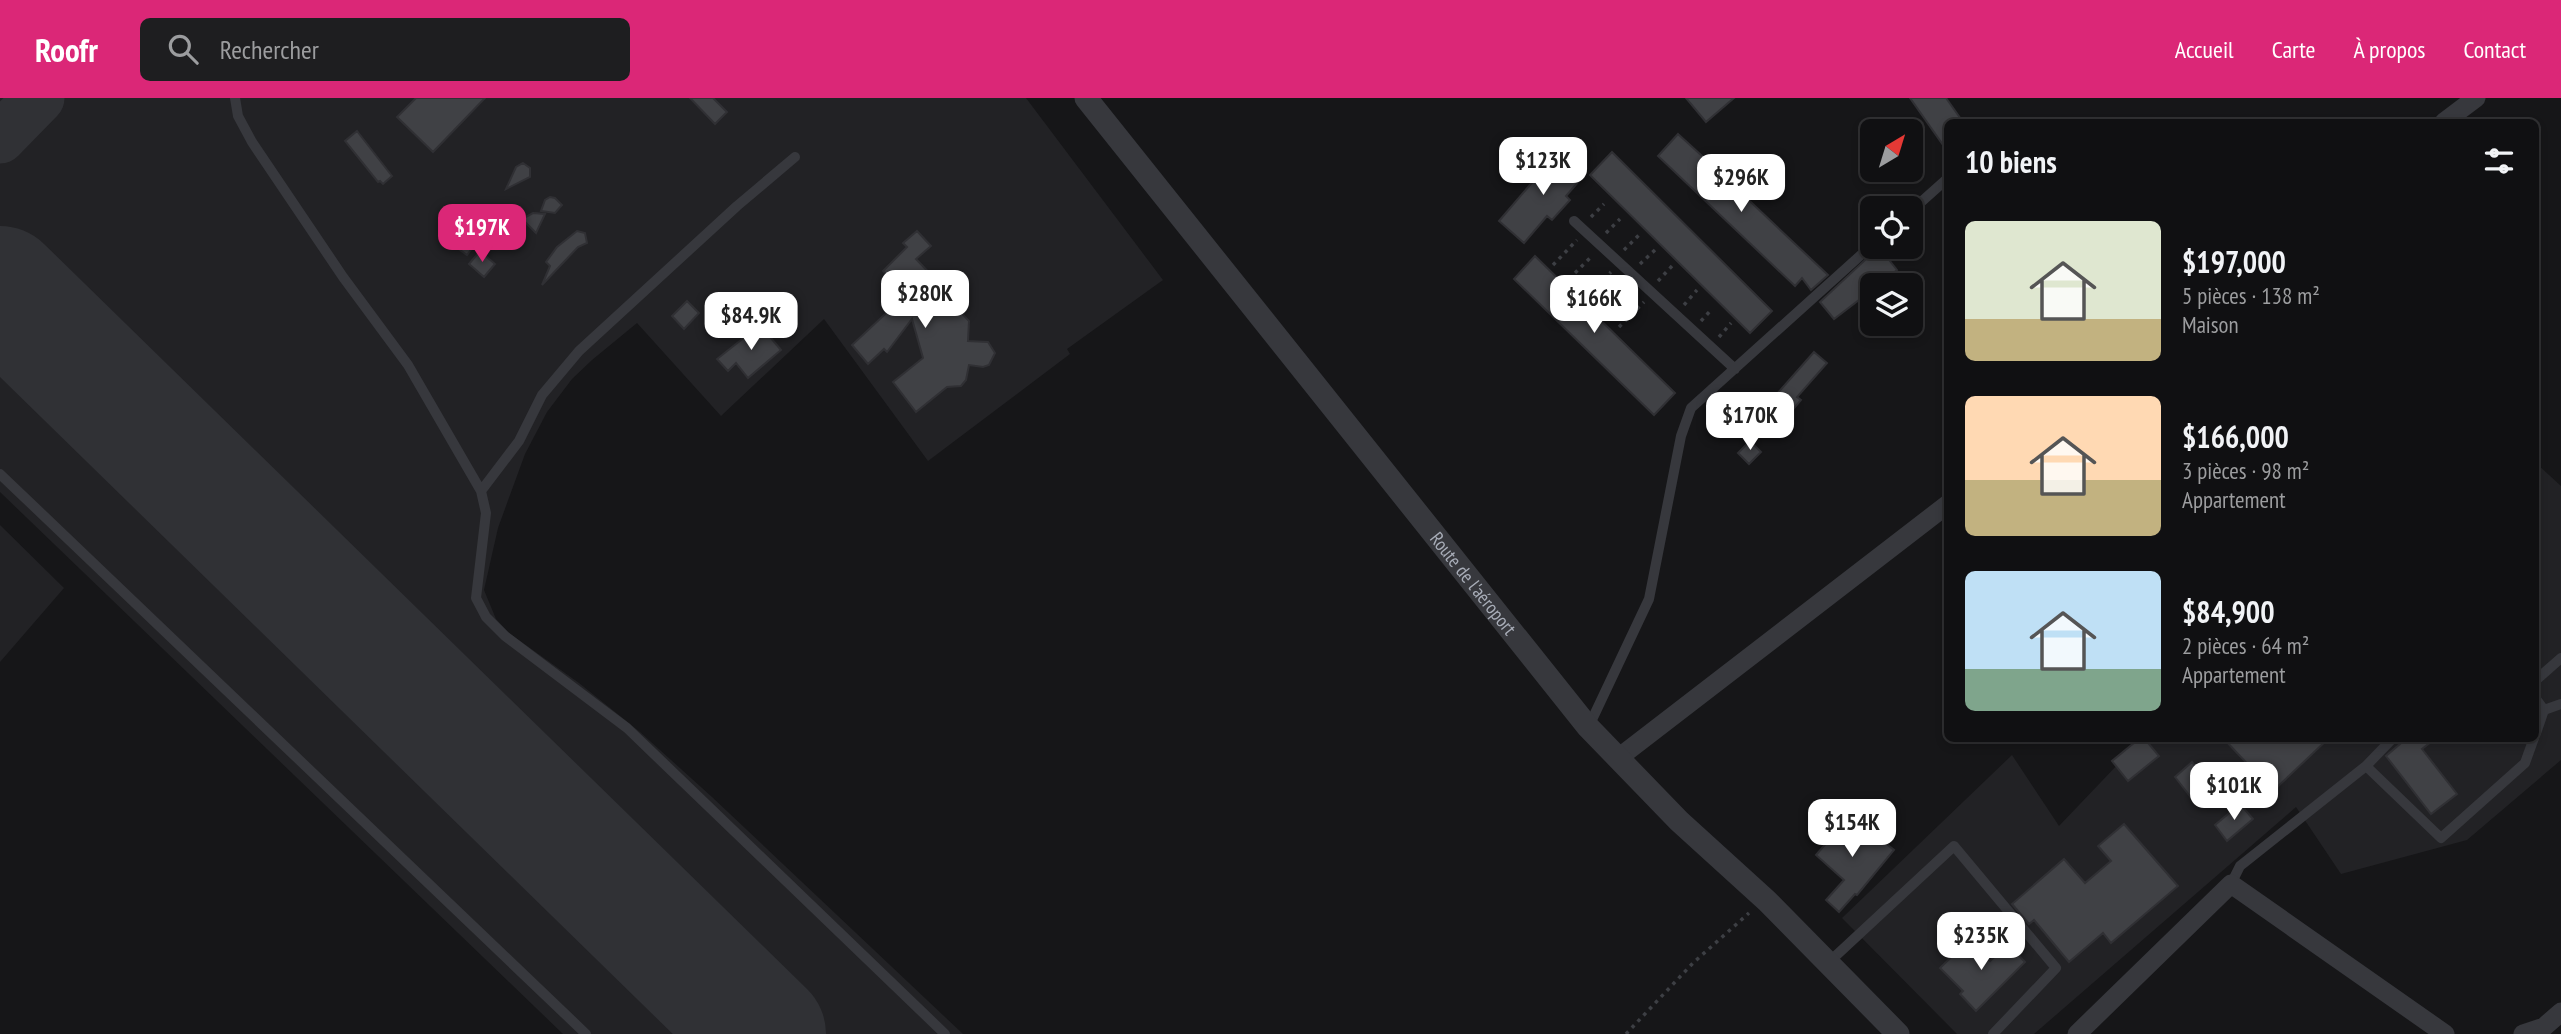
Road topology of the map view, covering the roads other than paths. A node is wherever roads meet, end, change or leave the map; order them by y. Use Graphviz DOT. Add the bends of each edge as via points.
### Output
graph roads {
  1 [pos="235,98"];
  2 [pos="1086,98"];
  3 [pos="2476,98"];
  4 [pos="2448,119"];
  5 [pos="795,156"];
  6 [pos="1944,182"];
  7 [pos="1923,200"];
  8 [pos="1580,226"];
  9 [pos="1860,256"];
  10 [pos="1735,369"];
  11 [pos="0,474"];
  12 [pos="481,491"];
  13 [pos="1944,507"];
  14 [pos="2561,658"];
  15 [pos="2539,677"];
  16 [pos="2539,703"];
  17 [pos="2561,704"];
  18 [pos="2544,710"];
  19 [pos="2539,724"];
  20 [pos="1588,727"];
  21 [pos="2389,742"];
  22 [pos="2533,742"];
  23 [pos="1617,759"];
  24 [pos="2365,766"];
  25 [pos="2231,884"];
  26 [pos="1828,963"];
  27 [pos="2561,1012"];
  28 [pos="586,1034"];
  29 [pos="945,1034"];
  30 [pos="1898,1034"];
  31 [pos="1993,1034"];
  32 [pos="2077,1034"];
  33 [pos="2445,1034"];
  34 [pos="2523,1034"];
  1 -- 12 [label="lane" via="238,116 252,142 342,278 408,366"];
  2 -- 20 [label="street, Route de l'aéroport"];
  3 -- 4 [label="street"];
  5 -- 12 [label="lane" via="579,351 542,395 519,441"];
  6 -- 7 [label="lane"];
  8 -- 10 [label="lane"];
  9 -- 10 [label="lane"];
  10 -- 20 [label="lane" via="1691,408 1681,436 1649,599"];
  11 -- 28 [label="lane"];
  12 -- 29 [label="lane" via="486,513 476,598 486,617 626,728"];
  13 -- 23 [label="street"];
  14 -- 15 [label="lane"];
  16 -- 18 [label="lane"];
  17 -- 18 [label="lane"];
  18 -- 19 [label="lane"];
  20 -- 23 [label="street, Route de l'aéroport"];
  21 -- 24 [label="lane"];
  22 -- 24 [label="lane" via="2525,763 2441,838"];
  23 -- 26 [label="street, Route de l'aéroport"];
  24 -- 25 [label="lane" via="2240,866"];
  25 -- 32 [label="street"];
  25 -- 33 [label="street"];
  26 -- 30 [label="street, Route de l'aéroport"];
  26 -- 31 [label="lane" via="1954,846 2056,968"];
  27 -- 34 [label="street" via="2544,1027"];
}
